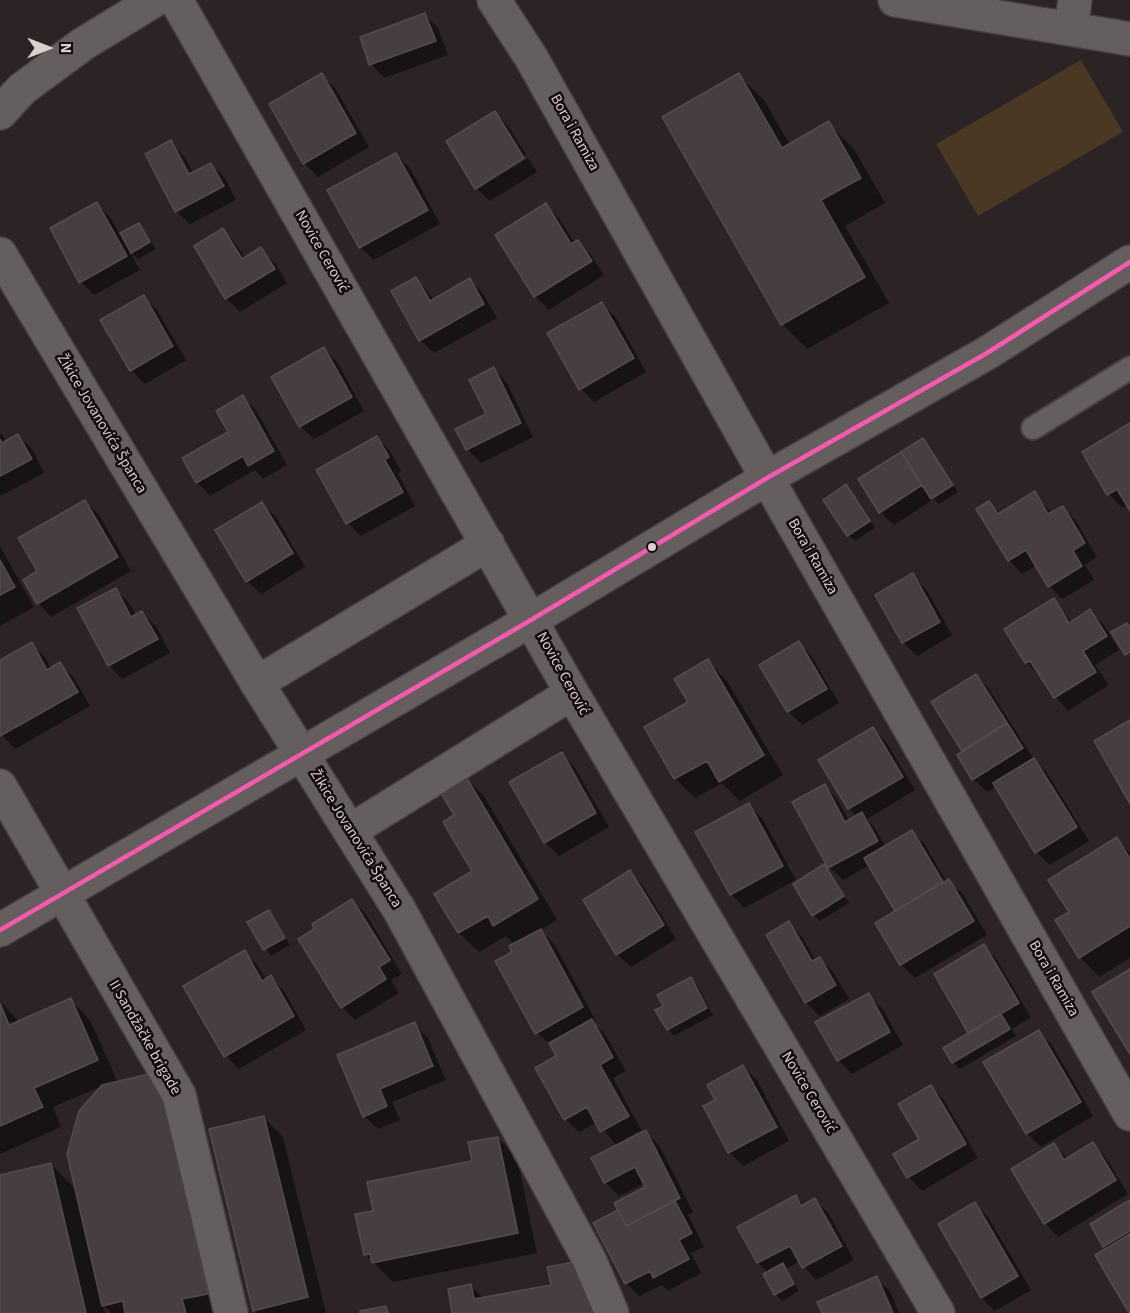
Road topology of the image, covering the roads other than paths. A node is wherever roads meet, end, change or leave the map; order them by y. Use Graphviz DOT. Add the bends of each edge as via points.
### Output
graph roads {
  1 [pos="155,0"];
  2 [pos="176,0"];
  3 [pos="494,0"];
  4 [pos="895,0"];
  5 [pos="1073,15"];
  6 [pos="1130,39"];
  7 [pos="0,113"];
  8 [pos="0,254"];
  9 [pos="1130,262"];
  10 [pos="1130,368"];
  11 [pos="1033,428"];
  12 [pos="767,478"];
  13 [pos="488,544"];
  14 [pos="531,620"];
  15 [pos="257,683"];
  16 [pos="572,693"];
  17 [pos="301,753"];
  18 [pos="0,786"];
  19 [pos="350,831"];
  20 [pos="62,894"];
  21 [pos="0,930"];
  22 [pos="1130,1113"];
  23 [pos="231,1313"];
  24 [pos="612,1313"];
  25 [pos="938,1313"];
  1 -- 7 [label="street" via="83,44 22,89"];
  2 -- 13 [label="street, Novice Cerović"];
  3 -- 12 [label="street, Bora i Ramiza" via="538,69"];
  4 -- 5 [label="street"];
  5 -- 6 [label="street"];
  8 -- 15 [label="street, Žikice Jovanovića Španca"];
  9 -- 12 [label="street" via="987,353"];
  10 -- 11 [label="lane"];
  12 -- 14 [label="street"];
  12 -- 22 [label="street, Bora i Ramiza"];
  13 -- 14 [label="street, Novice Cerović"];
  13 -- 15 [label="street"];
  14 -- 16 [label="street, Novice Cerović"];
  14 -- 17 [label="street"];
  15 -- 17 [label="street, Žikice Jovanovića Španca"];
  16 -- 19 [label="street"];
  16 -- 25 [label="street, Novice Cerović"];
  17 -- 19 [label="street, Žikice Jovanovića Španca"];
  17 -- 20 [label="street"];
  18 -- 20 [label="street, II Sandžačke brigade"];
  19 -- 24 [label="street, Žikice Jovanovića Španca" via="423,953 588,1259"];
  20 -- 21 [label="street"];
  20 -- 23 [label="street, II Sandžačke brigade" via="178,1095"];
}
